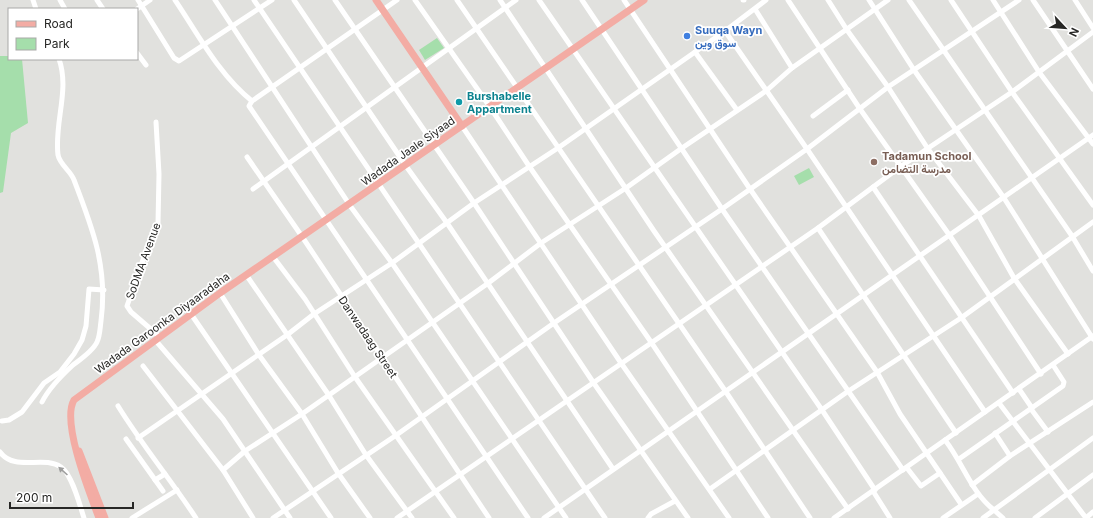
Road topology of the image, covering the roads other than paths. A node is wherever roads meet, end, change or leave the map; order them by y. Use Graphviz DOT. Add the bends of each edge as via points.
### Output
graph roads {
  1 [pos="138,0"];
  2 [pos="150,0"];
  3 [pos="175,0"];
  4 [pos="215,0"];
  5 [pos="254,0"];
  6 [pos="272,0"];
  7 [pos="294,0"];
  8 [pos="336,0"];
  9 [pos="376,0"];
  10 [pos="398,0"];
  11 [pos="415,0"];
  12 [pos="457,0"];
  13 [pos="500,0"];
  14 [pos="516,0"];
  15 [pos="539,0"];
  16 [pos="582,0"];
  17 [pos="624,0"];
  18 [pos="644,0"];
  19 [pos="766,0"];
  20 [pos="788,0"];
  21 [pos="828,0"];
  22 [pos="869,0"];
  23 [pos="888,0"];
  24 [pos="909,0"];
  25 [pos="951,0"];
  26 [pos="993,0"];
  27 [pos="1019,0"];
  28 [pos="1033,0"];
  29 [pos="1075,0"];
  30 [pos="142,5"];
  31 [pos="138,8"];
  32 [pos="260,8"];
  33 [pos="505,8"];
  34 [pos="755,9"];
  35 [pos="383,10"];
  36 [pos="630,10"];
  37 [pos="875,10"];
  38 [pos="1001,13"];
  39 [pos="233,27"];
  40 [pos="1093,28"];
  41 [pos="476,29"];
  42 [pos="602,29"];
  43 [pos="355,30"];
  44 [pos="847,30"];
  45 [pos="725,31"];
  46 [pos="972,31"];
  47 [pos="1093,32"];
  48 [pos="205,44"];
  49 [pos="449,48"];
  50 [pos="327,49"];
  51 [pos="573,49"];
  52 [pos="821,49"];
  53 [pos="943,50"];
  54 [pos="1067,51"];
  55 [pos="695,52"];
  56 [pos="138,54"];
  57 [pos="59,60"];
  58 [pos="146,65"];
  59 [pos="422,67"];
  60 [pos="546,67"];
  61 [pos="792,68"];
  62 [pos="299,69"];
  63 [pos="671,69"];
  64 [pos="914,70"];
  65 [pos="1039,72"];
  66 [pos="273,87"];
  67 [pos="394,87"];
  68 [pos="517,87"];
  69 [pos="888,87"];
  70 [pos="1093,88"];
  71 [pos="641,89"];
  72 [pos="848,90"];
  73 [pos="766,91"];
  74 [pos="1012,92"];
  75 [pos="252,101"];
  76 [pos="490,107"];
  77 [pos="366,108"];
  78 [pos="614,108"];
  79 [pos="860,109"];
  80 [pos="737,110"];
  81 [pos="985,111"];
  82 [pos="813,116"];
  83 [pos="156,122"];
  84 [pos="462,126"];
  85 [pos="339,127"];
  86 [pos="586,128"];
  87 [pos="710,129"];
  88 [pos="956,130"];
  89 [pos="1091,136"];
  90 [pos="1093,144"];
  91 [pos="312,146"];
  92 [pos="434,146"];
  93 [pos="558,148"];
  94 [pos="682,148"];
  95 [pos="807,149"];
  96 [pos="928,149"];
  97 [pos="247,158"];
  98 [pos="1060,158"];
  99 [pos="288,163"];
  100 [pos="406,166"];
  101 [pos="529,166"];
  102 [pos="900,167"];
  103 [pos="654,168"];
  104 [pos="1032,178"];
  105 [pos="263,181"];
  106 [pos="379,184"];
  107 [pos="502,185"];
  108 [pos="873,187"];
  109 [pos="626,188"];
  110 [pos="253,189"];
  111 [pos="750,189"];
  112 [pos="1004,198"];
  113 [pos="474,203"];
  114 [pos="350,204"];
  115 [pos="1093,205"];
  116 [pos="597,207"];
  117 [pos="846,207"];
  118 [pos="722,209"];
  119 [pos="979,216"];
  120 [pos="327,221"];
  121 [pos="1093,222"];
  122 [pos="447,223"];
  123 [pos="570,226"];
  124 [pos="695,227"];
  125 [pos="818,228"];
  126 [pos="950,236"];
  127 [pos="1072,236"];
  128 [pos="303,238"];
  129 [pos="541,243"];
  130 [pos="419,244"];
  131 [pos="665,247"];
  132 [pos="790,247"];
  133 [pos="920,256"];
  134 [pos="274,258"];
  135 [pos="1042,258"];
  136 [pos="392,263"];
  137 [pos="513,264"];
  138 [pos="639,265"];
  139 [pos="762,267"];
  140 [pos="1093,271"];
  141 [pos="247,276"];
  142 [pos="892,276"];
  143 [pos="1014,278"];
  144 [pos="367,280"];
  145 [pos="487,284"];
  146 [pos="610,284"];
  147 [pos="736,284"];
  148 [pos="104,290"];
  149 [pos="220,293"];
  150 [pos="865,295"];
  151 [pos="989,296"];
  152 [pos="341,297"];
  153 [pos="459,303"];
  154 [pos="582,304"];
  155 [pos="706,304"];
  156 [pos="191,314"];
  157 [pos="314,314"];
  158 [pos="837,314"];
  159 [pos="961,318"];
  160 [pos="432,322"];
  161 [pos="554,323"];
  162 [pos="677,324"];
  163 [pos="288,335"];
  164 [pos="808,335"];
  165 [pos="932,335"];
  166 [pos="1092,337"];
  167 [pos="158,339"];
  168 [pos="407,339"];
  169 [pos="651,342"];
  170 [pos="527,343"];
  171 [pos="781,353"];
  172 [pos="904,354"];
  173 [pos="1068,354"];
  174 [pos="259,355"];
  175 [pos="382,358"];
  176 [pos="500,362"];
  177 [pos="621,363"];
  178 [pos="1053,365"];
  179 [pos="143,366"];
  180 [pos="232,372"];
  181 [pos="753,372"];
  182 [pos="877,372"];
  183 [pos="1041,374"];
  184 [pos="355,376"];
  185 [pos="472,381"];
  186 [pos="593,382"];
  187 [pos="1018,389"];
  188 [pos="726,392"];
  189 [pos="847,392"];
  190 [pos="1013,393"];
  191 [pos="202,394"];
  192 [pos="328,394"];
  193 [pos="447,398"];
  194 [pos="566,400"];
  195 [pos="42,402"];
  196 [pos="1093,402"];
  197 [pos="999,403"];
  198 [pos="118,406"];
  199 [pos="1032,409"];
  200 [pos="822,410"];
  201 [pos="177,412"];
  202 [pos="697,412"];
  203 [pos="985,412"];
  204 [pos="302,414"];
  205 [pos="421,416"];
  206 [pos="538,420"];
  207 [pos="2,421"];
  208 [pos="1013,422"];
  209 [pos="793,430"];
  210 [pos="669,431"];
  211 [pos="1048,432"];
  212 [pos="273,433"];
  213 [pos="956,433"];
  214 [pos="995,433"];
  215 [pos="395,436"];
  216 [pos="138,438"];
  217 [pos="1093,438"];
  218 [pos="126,439"];
  219 [pos="512,439"];
  220 [pos="945,440"];
  221 [pos="1028,444"];
  222 [pos="77,447"];
  223 [pos="765,450"];
  224 [pos="245,451"];
  225 [pos="641,451"];
  226 [pos="0,452"];
  227 [pos="927,452"];
  228 [pos="366,455"];
  229 [pos="486,456"];
  230 [pos="1010,456"];
  231 [pos="959,459"];
  232 [pos="613,469"];
  233 [pos="905,469"];
  234 [pos="223,470"];
  235 [pos="1049,470"];
  236 [pos="735,471"];
  237 [pos="338,473"];
  238 [pos="940,473"];
  239 [pos="165,474"];
  240 [pos="459,474"];
  241 [pos="1093,475"];
  242 [pos="155,480"];
  243 [pos="972,485"];
  244 [pos="585,489"];
  245 [pos="710,489"];
  246 [pos="177,490"];
  247 [pos="163,491"];
  248 [pos="435,491"];
  249 [pos="874,491"];
  250 [pos="312,492"];
  251 [pos="978,494"];
  252 [pos="1069,494"];
  253 [pos="675,501"];
  254 [pos="960,504"];
  255 [pos="559,507"];
  256 [pos="848,509"];
  257 [pos="284,510"];
  258 [pos="407,510"];
  259 [pos="994,510"];
  260 [pos="1093,512"];
  261 [pos="141,516"];
  262 [pos="84,518"];
  263 [pos="99,518"];
  264 [pos="105,518"];
  265 [pos="132,518"];
  266 [pos="196,518"];
  267 [pos="253,518"];
  268 [pos="273,518"];
  269 [pos="290,518"];
  270 [pos="331,518"];
  271 [pos="370,518"];
  272 [pos="396,518"];
  273 [pos="412,518"];
  274 [pos="454,518"];
  275 [pos="489,518"];
  276 [pos="528,518"];
  277 [pos="544,518"];
  278 [pos="566,518"];
  279 [pos="605,518"];
  280 [pos="648,518"];
  281 [pos="688,518"];
  282 [pos="729,518"];
  283 [pos="768,518"];
  284 [pos="810,518"];
  285 [pos="834,518"];
  286 [pos="890,518"];
  287 [pos="943,518"];
  288 [pos="983,518"];
  289 [pos="1003,518"];
  290 [pos="1035,518"];
  291 [pos="1086,518"];
  1 -- 30 [label="street"];
  2 -- 30 [label="street"];
  3 -- 48 [label="street"];
  4 -- 39 [label="street"];
  5 -- 32 [label="street"];
  6 -- 32 [label="street"];
  7 -- 50 [label="street"];
  8 -- 43 [label="street"];
  9 -- 35 [label="main road"];
  10 -- 35 [label="street"];
  11 -- 49 [label="street"];
  12 -- 41 [label="street"];
  13 -- 33 [label="street"];
  14 -- 33 [label="street"];
  15 -- 51 [label="street"];
  16 -- 42 [label="street"];
  17 -- 36 [label="street"];
  18 -- 36 [label="main road, Wadada Jaale Siyaad"];
  19 -- 34 [label="street"];
  20 -- 52 [label="street"];
  21 -- 44 [label="street"];
  22 -- 37 [label="street"];
  23 -- 37 [label="street"];
  24 -- 53 [label="street"];
  25 -- 46 [label="street"];
  26 -- 38 [label="street"];
  27 -- 38 [label="street"];
  28 -- 54 [label="street"];
  29 -- 40 [label="street"];
  30 -- 31 [label="street"];
  30 -- 48 [label="street" via="175,60 182,60"];
  32 -- 39 [label="street"];
  32 -- 62 [label="street"];
  33 -- 41 [label="street"];
  33 -- 60 [label="street"];
  34 -- 45 [label="street"];
  34 -- 61 [label="street"];
  35 -- 43 [label="street"];
  35 -- 59 [label="main road"];
  36 -- 42 [label="main road, Wadada Jaale Siyaad"];
  36 -- 63 [label="street"];
  37 -- 44 [label="street"];
  37 -- 64 [label="street"];
  38 -- 46 [label="street"];
  38 -- 65 [label="street"];
  39 -- 48 [label="street"];
  39 -- 66 [label="street"];
  41 -- 49 [label="street"];
  41 -- 68 [label="street"];
  42 -- 51 [label="main road, Wadada Jaale Siyaad"];
  42 -- 71 [label="street"];
  43 -- 50 [label="street"];
  43 -- 67 [label="street"];
  44 -- 52 [label="street"];
  44 -- 69 [label="street"];
  45 -- 55 [label="street"];
  45 -- 73 [label="street"];
  46 -- 53 [label="street"];
  46 -- 74 [label="street"];
  47 -- 54 [label="street"];
  48 -- 75 [label="street" via="221,68"];
  49 -- 59 [label="street"];
  49 -- 76 [label="street"];
  50 -- 62 [label="street"];
  50 -- 77 [label="street"];
  51 -- 60 [label="main road, Wadada Jaale Siyaad"];
  51 -- 78 [label="street"];
  52 -- 61 [label="street"];
  52 -- 72 [label="street"];
  53 -- 64 [label="street"];
  53 -- 81 [label="street"];
  54 -- 65 [label="street"];
  54 -- 70 [label="street"];
  55 -- 63 [label="street"];
  55 -- 80 [label="street"];
  56 -- 58 [label="street"];
  57 -- 148 [label="street" via="62,95 58,134 59,157 74,178 100,254"];
  59 -- 67 [label="street"];
  59 -- 84 [label="main road"];
  60 -- 68 [label="main road, Wadada Jaale Siyaad"];
  60 -- 86 [label="street"];
  61 -- 73 [label="street"];
  62 -- 66 [label="street"];
  62 -- 85 [label="street"];
  63 -- 71 [label="street"];
  63 -- 87 [label="street"];
  64 -- 69 [label="street"];
  64 -- 88 [label="street"];
  65 -- 74 [label="street"];
  65 -- 89 [label="street"];
  66 -- 75 [label="street"];
  66 -- 91 [label="street"];
  67 -- 77 [label="street"];
  67 -- 92 [label="street"];
  68 -- 76 [label="main road, Wadada Jaale Siyaad"];
  68 -- 93 [label="street"];
  69 -- 79 [label="street"];
  69 -- 96 [label="street"];
  71 -- 78 [label="street"];
  71 -- 94 [label="street"];
  72 -- 79 [label="street"];
  72 -- 82 [label="street"];
  73 -- 80 [label="street"];
  73 -- 95 [label="street"];
  74 -- 81 [label="street"];
  74 -- 98 [label="street"];
  75 -- 99 [label="street" via="249,106"];
  76 -- 84 [label="main road, Wadada Jaale Siyaad"];
  76 -- 101 [label="street"];
  77 -- 85 [label="street"];
  77 -- 100 [label="street"];
  78 -- 86 [label="street"];
  78 -- 103 [label="street"];
  79 -- 95 [label="street"];
  79 -- 102 [label="street"];
  80 -- 87 [label="street"];
  81 -- 88 [label="street"];
  81 -- 104 [label="street"];
  83 -- 167 [label="street, SoDMA Avenue" via="158,223 127,306"];
  84 -- 92 [label="main road, Wadada Jaale Siyaad"];
  84 -- 107 [label="street"];
  85 -- 91 [label="street"];
  85 -- 106 [label="street"];
  86 -- 93 [label="street"];
  86 -- 109 [label="street"];
  87 -- 94 [label="street"];
  87 -- 111 [label="street"];
  88 -- 96 [label="street"];
  88 -- 112 [label="street"];
  89 -- 90 [label="street"];
  89 -- 98 [label="street"];
  91 -- 99 [label="street"];
  91 -- 114 [label="street"];
  92 -- 100 [label="main road, Wadada Jaale Siyaad"];
  92 -- 113 [label="street"];
  93 -- 101 [label="street"];
  93 -- 116 [label="street"];
  94 -- 103 [label="street"];
  94 -- 118 [label="street"];
  95 -- 111 [label="street"];
  95 -- 117 [label="street"];
  96 -- 102 [label="street"];
  96 -- 119 [label="street"];
  97 -- 105 [label="street, Danwadaag Street"];
  98 -- 104 [label="street"];
  98 -- 115 [label="street"];
  99 -- 105 [label="street"];
  99 -- 120 [label="street"];
  100 -- 106 [label="main road, Wadada Jaale Siyaad"];
  100 -- 122 [label="street"];
  101 -- 107 [label="street"];
  101 -- 123 [label="street"];
  102 -- 108 [label="street"];
  102 -- 126 [label="street"];
  103 -- 109 [label="street"];
  103 -- 124 [label="street"];
  104 -- 112 [label="street"];
  104 -- 127 [label="street"];
  105 -- 110 [label="street"];
  105 -- 128 [label="street, Danwadaag Street"];
  106 -- 114 [label="main road, Wadada Jaale Siyaad"];
  106 -- 130 [label="street"];
  107 -- 113 [label="street"];
  107 -- 129 [label="street"];
  108 -- 117 [label="street"];
  108 -- 133 [label="street"];
  109 -- 116 [label="street"];
  109 -- 131 [label="street"];
  111 -- 118 [label="street"];
  111 -- 132 [label="street"];
  112 -- 119 [label="street"];
  112 -- 135 [label="street"];
  113 -- 122 [label="street"];
  113 -- 137 [label="street"];
  114 -- 120 [label="main road, Wadada Jaale Siyaad"];
  114 -- 136 [label="street"];
  116 -- 123 [label="street"];
  116 -- 138 [label="street"];
  117 -- 125 [label="street"];
  117 -- 142 [label="street"];
  118 -- 124 [label="street"];
  118 -- 139 [label="street"];
  119 -- 126 [label="street"];
  119 -- 143 [label="street"];
  120 -- 128 [label="main road, Wadada Jaale Siyaad"];
  120 -- 144 [label="street"];
  121 -- 127 [label="street"];
  122 -- 130 [label="street"];
  122 -- 145 [label="street"];
  123 -- 129 [label="street"];
  123 -- 146 [label="street"];
  124 -- 131 [label="street"];
  124 -- 147 [label="street"];
  125 -- 132 [label="street"];
  125 -- 150 [label="street"];
  126 -- 133 [label="street"];
  126 -- 151 [label="street"];
  127 -- 135 [label="street"];
  127 -- 140 [label="street"];
  128 -- 134 [label="main road, Wadada Garoonka Diyaaradaha"];
  128 -- 152 [label="street, Danwadaag Street"];
  129 -- 137 [label="street"];
  129 -- 154 [label="street"];
  130 -- 136 [label="street"];
  130 -- 153 [label="street"];
  131 -- 138 [label="street"];
  131 -- 155 [label="street"];
  132 -- 139 [label="street"];
  132 -- 158 [label="street"];
  133 -- 142 [label="street"];
  133 -- 159 [label="street"];
  134 -- 141 [label="main road, Wadada Garoonka Diyaaradaha"];
  134 -- 157 [label="street"];
  135 -- 143 [label="street"];
  135 -- 166 [label="street"];
  136 -- 144 [label="street"];
  136 -- 160 [label="street"];
  137 -- 145 [label="street"];
  137 -- 161 [label="street"];
  138 -- 146 [label="street"];
  138 -- 162 [label="street"];
  139 -- 147 [label="street"];
  139 -- 164 [label="street"];
  141 -- 149 [label="main road, Wadada Garoonka Diyaaradaha"];
  141 -- 163 [label="street"];
  142 -- 150 [label="street"];
  142 -- 165 [label="street"];
  143 -- 151 [label="street"];
  143 -- 173 [label="street"];
  144 -- 152 [label="street"];
  144 -- 168 [label="street"];
  145 -- 153 [label="street"];
  145 -- 170 [label="street"];
  146 -- 154 [label="street"];
  146 -- 169 [label="street"];
  147 -- 155 [label="street"];
  147 -- 171 [label="street"];
  148 -- 195 [label="street" via="97,342 51,388"];
  148 -- 207 [label="street" via="89,289 86,326 82,340 63,368 44,383 22,412"];
  149 -- 156 [label="main road, Wadada Garoonka Diyaaradaha"];
  149 -- 174 [label="street"];
  150 -- 158 [label="street"];
  150 -- 172 [label="street"];
  151 -- 159 [label="street"];
  151 -- 183 [label="street"];
  152 -- 157 [label="street"];
  152 -- 175 [label="street, Danwadaag Street"];
  153 -- 160 [label="street"];
  153 -- 176 [label="street"];
  154 -- 161 [label="street"];
  154 -- 177 [label="street"];
  155 -- 162 [label="street"];
  155 -- 181 [label="street"];
  156 -- 167 [label="main road, Wadada Garoonka Diyaaradaha"];
  156 -- 180 [label="street"];
  157 -- 163 [label="street"];
  157 -- 184 [label="street"];
  158 -- 164 [label="street"];
  158 -- 182 [label="street"];
  159 -- 165 [label="street"];
  159 -- 190 [label="street"];
  160 -- 168 [label="street"];
  160 -- 185 [label="street"];
  161 -- 170 [label="street"];
  161 -- 186 [label="street"];
  162 -- 169 [label="street"];
  162 -- 188 [label="street"];
  163 -- 174 [label="street"];
  163 -- 192 [label="street"];
  164 -- 171 [label="street"];
  164 -- 189 [label="street"];
  165 -- 172 [label="street"];
  165 -- 203 [label="street"];
  166 -- 173 [label="street"];
  167 -- 191 [label="street"];
  167 -- 222 [label="main road, Wadada Garoonka Diyaaradaha" via="74,400 71,423"];
  168 -- 175 [label="street"];
  168 -- 193 [label="street"];
  169 -- 177 [label="street"];
  169 -- 202 [label="street"];
  170 -- 176 [label="street"];
  170 -- 194 [label="street"];
  171 -- 181 [label="street"];
  171 -- 200 [label="street"];
  172 -- 182 [label="street"];
  172 -- 213 [label="street"];
  173 -- 178 [label="street"];
  174 -- 180 [label="street"];
  174 -- 204 [label="street"];
  175 -- 184 [label="street"];
  175 -- 205 [label="street, Danwadaag Street"];
  176 -- 185 [label="street"];
  176 -- 206 [label="street"];
  177 -- 186 [label="street"];
  177 -- 210 [label="street"];
  178 -- 183 [label="street"];
  178 -- 199 [label="street" via="1065,384"];
  179 -- 201 [label="street"];
  180 -- 191 [label="street"];
  180 -- 212 [label="street"];
  181 -- 188 [label="street"];
  181 -- 209 [label="street"];
  182 -- 189 [label="street"];
  182 -- 227 [label="street" via="900,414"];
  183 -- 187 [label="street"];
  184 -- 192 [label="street"];
  184 -- 215 [label="street"];
  185 -- 193 [label="street"];
  185 -- 219 [label="street"];
  186 -- 194 [label="street"];
  186 -- 225 [label="street"];
  187 -- 190 [label="street"];
  187 -- 199 [label="street"];
  188 -- 202 [label="street"];
  188 -- 223 [label="street"];
  189 -- 200 [label="street"];
  189 -- 233 [label="street"];
  190 -- 197 [label="street"];
  191 -- 201 [label="street"];
  191 -- 224 [label="street"];
  192 -- 204 [label="street"];
  192 -- 228 [label="street"];
  193 -- 205 [label="street"];
  193 -- 229 [label="street"];
  194 -- 206 [label="street"];
  194 -- 232 [label="street"];
  196 -- 211 [label="street"];
  197 -- 203 [label="street"];
  197 -- 208 [label="street"];
  198 -- 216 [label="street"];
  199 -- 208 [label="street"];
  199 -- 211 [label="street"];
  200 -- 209 [label="street"];
  200 -- 249 [label="street"];
  201 -- 216 [label="street"];
  201 -- 234 [label="street"];
  202 -- 210 [label="street"];
  202 -- 236 [label="street"];
  203 -- 213 [label="street"];
  204 -- 212 [label="street"];
  204 -- 237 [label="street"];
  205 -- 215 [label="street"];
  205 -- 240 [label="street, Danwadaag Street"];
  206 -- 219 [label="street"];
  206 -- 244 [label="street"];
  208 -- 214 [label="street"];
  208 -- 221 [label="street"];
  209 -- 223 [label="street"];
  209 -- 256 [label="street"];
  210 -- 225 [label="street"];
  210 -- 245 [label="street"];
  211 -- 221 [label="street"];
  212 -- 224 [label="street"];
  212 -- 250 [label="street"];
  213 -- 220 [label="street"];
  214 -- 230 [label="street"];
  214 -- 231 [label="street"];
  215 -- 228 [label="street"];
  215 -- 248 [label="street"];
  216 -- 239 [label="street"];
  217 -- 235 [label="street"];
  218 -- 242 [label="street"];
  219 -- 229 [label="street"];
  219 -- 255 [label="street"];
  220 -- 227 [label="street"];
  220 -- 231 [label="street"];
  221 -- 230 [label="street"];
  221 -- 235 [label="street"];
  222 -- 263 [label="main road, Wadada Garoonka Diyaaradaha" via="79,463"];
  222 -- 264 [label="main road, Wadada Garoonka Diyaaradaha"];
  223 -- 236 [label="street"];
  223 -- 284 [label="street"];
  224 -- 234 [label="street"];
  224 -- 257 [label="street"];
  225 -- 232 [label="street"];
  225 -- 253 [label="street"];
  262 -- 226 [label="street, one-way" via="68,476 62,468 53,464 17,462 4,457"];
  227 -- 233 [label="street"];
  227 -- 238 [label="street"];
  228 -- 237 [label="street"];
  228 -- 258 [label="street"];
  229 -- 240 [label="street"];
  229 -- 276 [label="street"];
  230 -- 243 [label="street"];
  231 -- 243 [label="street"];
  232 -- 244 [label="street"];
  233 -- 238 [label="street" via="921,486"];
  233 -- 249 [label="street"];
  234 -- 267 [label="street"];
  235 -- 252 [label="street"];
  235 -- 259 [label="street"];
  236 -- 245 [label="street"];
  236 -- 283 [label="street"];
  237 -- 250 [label="street"];
  237 -- 271 [label="street"];
  238 -- 254 [label="street"];
  239 -- 242 [label="street"];
  239 -- 246 [label="street"];
  240 -- 248 [label="street"];
  240 -- 275 [label="street, Danwadaag Street"];
  241 -- 252 [label="street"];
  242 -- 247 [label="street"];
  243 -- 251 [label="street"];
  244 -- 255 [label="street"];
  244 -- 279 [label="street"];
  245 -- 282 [label="street"];
  246 -- 261 [label="street"];
  246 -- 266 [label="street"];
  248 -- 258 [label="street"];
  248 -- 274 [label="street"];
  249 -- 256 [label="street"];
  249 -- 286 [label="street"];
  250 -- 257 [label="street"];
  250 -- 270 [label="street"];
  251 -- 254 [label="street"];
  251 -- 259 [label="street" via="980,499"];
  252 -- 290 [label="street"];
  252 -- 291 [label="street"];
  253 -- 280 [label="street"];
  253 -- 281 [label="street"];
  254 -- 287 [label="street"];
  255 -- 277 [label="street"];
  255 -- 278 [label="street"];
  256 -- 285 [label="street"];
  257 -- 268 [label="street"];
  257 -- 269 [label="street"];
  258 -- 272 [label="street"];
  258 -- 273 [label="street"];
  259 -- 288 [label="street"];
  259 -- 289 [label="street"];
  260 -- 291 [label="street"];
  261 -- 265 [label="street"];
}
